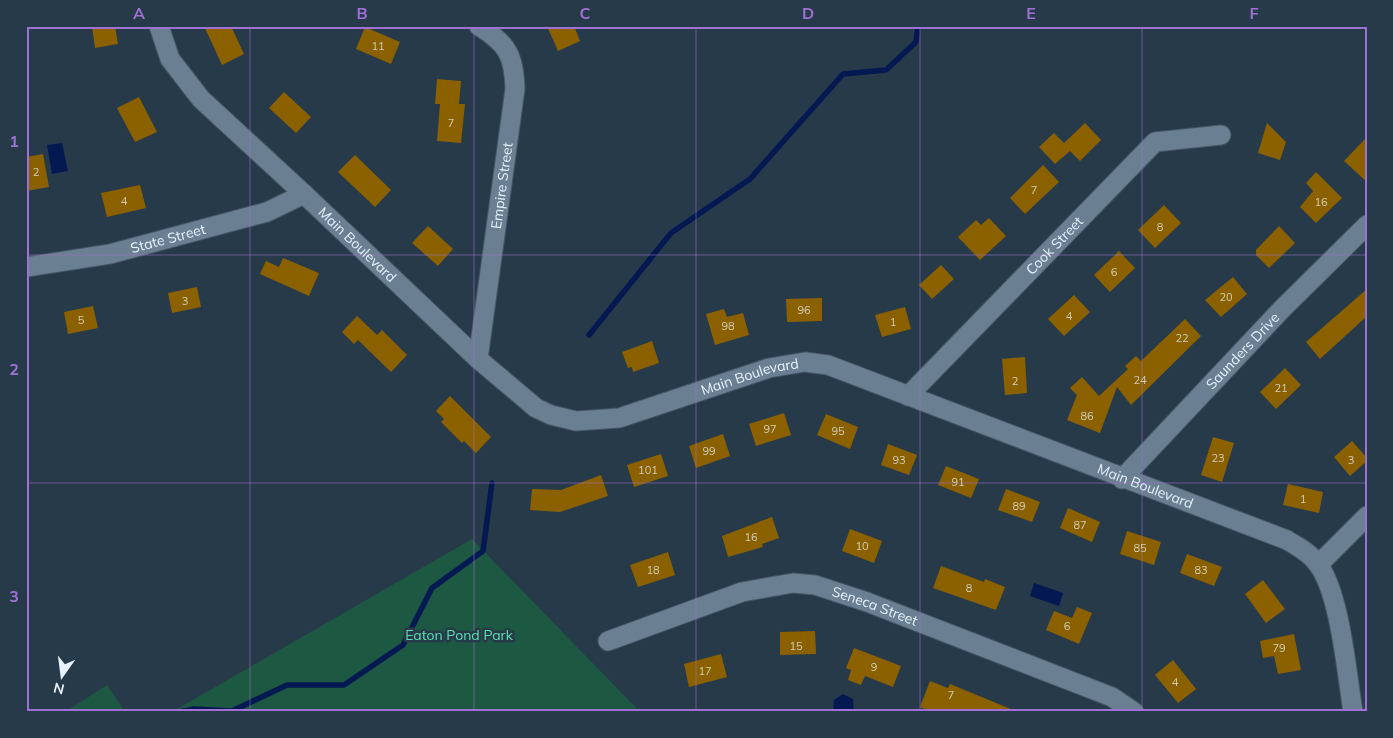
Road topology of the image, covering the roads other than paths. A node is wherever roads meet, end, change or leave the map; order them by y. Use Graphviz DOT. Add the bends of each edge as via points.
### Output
graph roads {
  1 [pos="159,26"];
  2 [pos="479,26"];
  3 [pos="1221,135"];
  4 [pos="304,194"];
  5 [pos="1367,225"];
  6 [pos="26,267"];
  7 [pos="478,359"];
  8 [pos="908,396"];
  9 [pos="1122,479"];
  10 [pos="1367,516"];
  11 [pos="1319,564"];
  12 [pos="608,641"];
  13 [pos="1134,712"];
  14 [pos="1353,712"];
  1 -- 4 [label="street, Main Boulevard" via="170,59 201,99"];
  2 -- 7 [label="street, Empire Street" via="496,36 509,51 515,67 516,89"];
  3 -- 8 [label="street, Cook Street" via="1155,142"];
  4 -- 6 [label="street, State Street" via="267,212 110,254"];
  4 -- 7 [label="street, Main Boulevard"];
  5 -- 9 [label="street, Saunders Drive" via="1282,309"];
  7 -- 8 [label="street, Main Boulevard" via="536,408 576,421 619,418 769,368 805,362 828,365"];
  8 -- 9 [label="street, Main Boulevard"];
  9 -- 11 [label="street, Main Boulevard" via="1286,540"];
  10 -- 11 [label="street"];
  11 -- 14 [label="street, Main Boulevard" via="1337,615"];
  12 -- 13 [label="street, Seneca Street" via="742,592 793,583 815,585 868,602 1104,694"];
}
